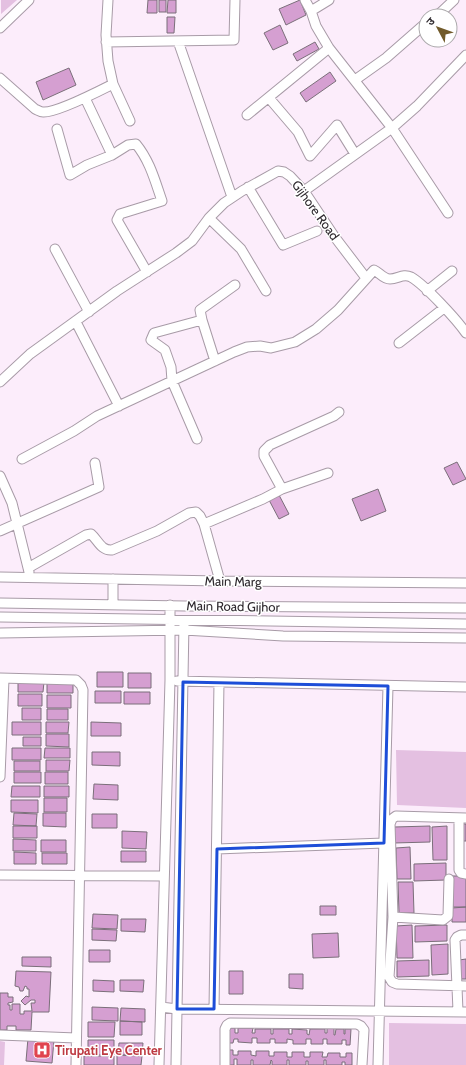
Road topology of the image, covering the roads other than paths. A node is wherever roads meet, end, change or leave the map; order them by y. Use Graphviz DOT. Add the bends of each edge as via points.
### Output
graph roads {
  1 [pos="29,0"];
  2 [pos="108,0"];
  3 [pos="235,0"];
  4 [pos="305,0"];
  5 [pos="330,0"];
  6 [pos="454,0"];
  7 [pos="445,8"];
  8 [pos="311,11"];
  9 [pos="0,28"];
  10 [pos="418,31"];
  11 [pos="178,41"];
  12 [pos="106,42"];
  13 [pos="329,48"];
  14 [pos="466,55"];
  15 [pos="0,78"];
  16 [pos="355,80"];
  17 [pos="112,84"];
  18 [pos="85,98"];
  19 [pos="269,98"];
  20 [pos="246,115"];
  21 [pos="130,121"];
  22 [pos="392,128"];
  23 [pos="57,129"];
  24 [pos="355,154"];
  25 [pos="112,155"];
  26 [pos="248,187"];
  27 [pos="304,191"];
  28 [pos="232,197"];
  29 [pos="448,212"];
  30 [pos="209,218"];
  31 [pos="317,231"];
  32 [pos="55,249"];
  33 [pos="147,272"];
  34 [pos="452,272"];
  35 [pos="366,278"];
  36 [pos="235,285"];
  37 [pos="266,291"];
  38 [pos="427,291"];
  39 [pos="444,308"];
  40 [pos="89,312"];
  41 [pos="202,320"];
  42 [pos="76,322"];
  43 [pos="466,333"];
  44 [pos="399,342"];
  45 [pos="215,361"];
  46 [pos="172,381"];
  47 [pos="0,382"];
  48 [pos="119,406"];
  49 [pos="339,412"];
  50 [pos="198,440"];
  51 [pos="22,459"];
  52 [pos="95,463"];
  53 [pos="328,473"];
  54 [pos="0,476"];
  55 [pos="282,489"];
  56 [pos="17,524"];
  57 [pos="204,524"];
  58 [pos="0,531"];
  59 [pos="28,568"];
  60 [pos="0,577"];
  61 [pos="31,578"];
  62 [pos="113,579"];
  63 [pos="220,581"];
  64 [pos="466,583"];
  65 [pos="0,603"];
  66 [pos="114,604"];
  67 [pos="170,605"];
  68 [pos="186,606"];
  69 [pos="466,608"];
  70 [pos="0,617"];
  71 [pos="170,619"];
  72 [pos="184,620"];
  73 [pos="466,624"];
  74 [pos="170,630"];
  75 [pos="184,630"];
  76 [pos="0,633"];
  77 [pos="466,638"];
  78 [pos="2,679"];
  79 [pos="170,680"];
  80 [pos="183,682"];
  81 [pos="219,682"];
  82 [pos="388,686"];
  83 [pos="466,688"];
  84 [pos="0,776"];
  85 [pos="462,818"];
  86 [pos="384,843"];
  87 [pos="217,849"];
  88 [pos="466,874"];
  89 [pos="0,875"];
  90 [pos="80,876"];
  91 [pos="164,876"];
  92 [pos="449,879"];
  93 [pos="393,917"];
  94 [pos="466,935"];
  95 [pos="462,986"];
  96 [pos="161,1007"];
  97 [pos="177,1009"];
  98 [pos="214,1009"];
  99 [pos="227,1009"];
  100 [pos="379,1011"];
  101 [pos="462,1012"];
  102 [pos="227,1025"];
  103 [pos="0,1035"];
  104 [pos="76,1038"];
  105 [pos="363,1047"];
  106 [pos="378,1048"];
  107 [pos="76,1065"];
  108 [pos="159,1065"];
  109 [pos="176,1065"];
  110 [pos="225,1065"];
  111 [pos="362,1065"];
  112 [pos="378,1065"];
  1 -- 9 [label="street"];
  2 -- 12 [label="street"];
  3 -- 11 [label="street" via="234,40"];
  4 -- 8 [label="street"];
  5 -- 8 [label="street"];
  6 -- 7 [label="street"];
  8 -- 13 [label="street" via="316,26"];
  10 -- 16 [label="street"];
  11 -- 12 [label="street"];
  11 -- 28 [label="street"];
  12 -- 17 [label="street"];
  13 -- 16 [label="street"];
  13 -- 19 [label="street"];
  14 -- 22 [label="street"];
  15 -- 18 [label="street" via="35,109 42,112"];
  16 -- 22 [label="street"];
  17 -- 18 [label="street"];
  17 -- 21 [label="street"];
  18 -- 25 [label="street"];
  19 -- 20 [label="street"];
  19 -- 24 [label="street" via="298,132 310,156 337,125"];
  22 -- 24 [label="street"];
  22 -- 29 [label="street"];
  23 -- 25 [label="street" via="70,175"];
  24 -- 27 [label="street"];
  25 -- 33 [label="street" via="128,145 136,144 148,162 162,201 120,214 117,220"];
  26 -- 27 [label="street, Gijhore Road" via="278,171 290,176"];
  26 -- 28 [label="street, Gijhore Road"];
  26 -- 31 [label="street" via="283,245"];
  27 -- 35 [label="street, Gijhore Road"];
  28 -- 30 [label="street, Gijhore Road"];
  30 -- 33 [label="street, Gijhore Road" via="192,241"];
  30 -- 37 [label="street" via="242,250"];
  32 -- 40 [label="street"];
  33 -- 40 [label="street, Gijhore Road"];
  34 -- 38 [label="street"];
  35 -- 38 [label="street" via="374,270 390,279 405,275"];
  35 -- 45 [label="street" via="338,310 316,329 295,342 271,348 247,347"];
  36 -- 41 [label="street" via="200,310"];
  38 -- 39 [label="street"];
  39 -- 43 [label="street"];
  39 -- 44 [label="street"];
  40 -- 42 [label="street, Gijhore Road"];
  41 -- 45 [label="street"];
  41 -- 46 [label="street" via="154,333 150,340 165,350"];
  42 -- 47 [label="street, Gijhore Road" via="30,354"];
  42 -- 48 [label="street"];
  45 -- 46 [label="street"];
  46 -- 48 [label="street"];
  46 -- 50 [label="street"];
  48 -- 51 [label="street"];
  49 -- 55 [label="street" via="270,445 264,451 264,456"];
  52 -- 56 [label="street" via="99,487"];
  53 -- 55 [label="street"];
  54 -- 56 [label="street" via="12,503"];
  55 -- 57 [label="street"];
  56 -- 58 [label="street"];
  56 -- 59 [label="street"];
  57 -- 59 [label="street" via="196,512 190,513 157,531 112,550 107,550 91,534 86,535"];
  57 -- 63 [label="street"];
  59 -- 61 [label="street"];
  60 -- 61 [label="street, Main Marg"];
  61 -- 62 [label="street, Main Marg"];
  62 -- 63 [label="street, Main Marg"];
  62 -- 66 [label="street"];
  63 -- 64 [label="street, Main Marg"];
  65 -- 66 [label="street, Main Road Gijhor"];
  66 -- 67 [label="street, Main Road Gijhor"];
  67 -- 68 [label="street, Main Road Gijhor"];
  67 -- 71 [label="street"];
  68 -- 69 [label="street, Main Road Gijhor"];
  68 -- 72 [label="street"];
  70 -- 71 [label="street, Main Road Gijhor"];
  71 -- 72 [label="street, Main Road Gijhor"];
  71 -- 74 [label="street"];
  72 -- 73 [label="street, Main Road Gijhor"];
  72 -- 75 [label="street"];
  74 -- 75 [label="street"];
  74 -- 76 [label="street"];
  74 -- 79 [label="street"];
  75 -- 77 [label="street" via="283,636"];
  75 -- 80 [label="street"];
  78 -- 84 [label="street"];
  78 -- 90 [label="street" via="76,680 83,690"];
  79 -- 80 [label="street"];
  79 -- 91 [label="street"];
  80 -- 81 [label="street"];
  80 -- 97 [label="street"];
  81 -- 82 [label="street"];
  81 -- 87 [label="street"];
  82 -- 83 [label="street"];
  82 -- 86 [label="street"];
  85 -- 88 [label="street" via="459,870"];
  85 -- 93 [label="street" via="396,816 392,819 390,824"];
  86 -- 87 [label="street"];
  86 -- 100 [label="street"];
  87 -- 98 [label="street"];
  89 -- 90 [label="street"];
  90 -- 91 [label="street"];
  90 -- 104 [label="street"];
  91 -- 96 [label="street"];
  92 -- 93 [label="street" via="446,919"];
  93 -- 95 [label="street" via="389,977 392,982"];
  94 -- 95 [label="street" via="461,935 456,940"];
  95 -- 101 [label="street"];
  96 -- 97 [label="street"];
  96 -- 108 [label="street"];
  97 -- 98 [label="street"];
  97 -- 109 [label="street"];
  98 -- 99 [label="street"];
  99 -- 100 [label="street"];
  99 -- 102 [label="street"];
  100 -- 101 [label="street"];
  100 -- 106 [label="street"];
  102 -- 105 [label="street" via="357,1024 364,1030"];
  102 -- 110 [label="street"];
  103 -- 104 [label="street"];
  104 -- 107 [label="street"];
  105 -- 106 [label="street"];
  105 -- 111 [label="street"];
  106 -- 112 [label="street"];
}
